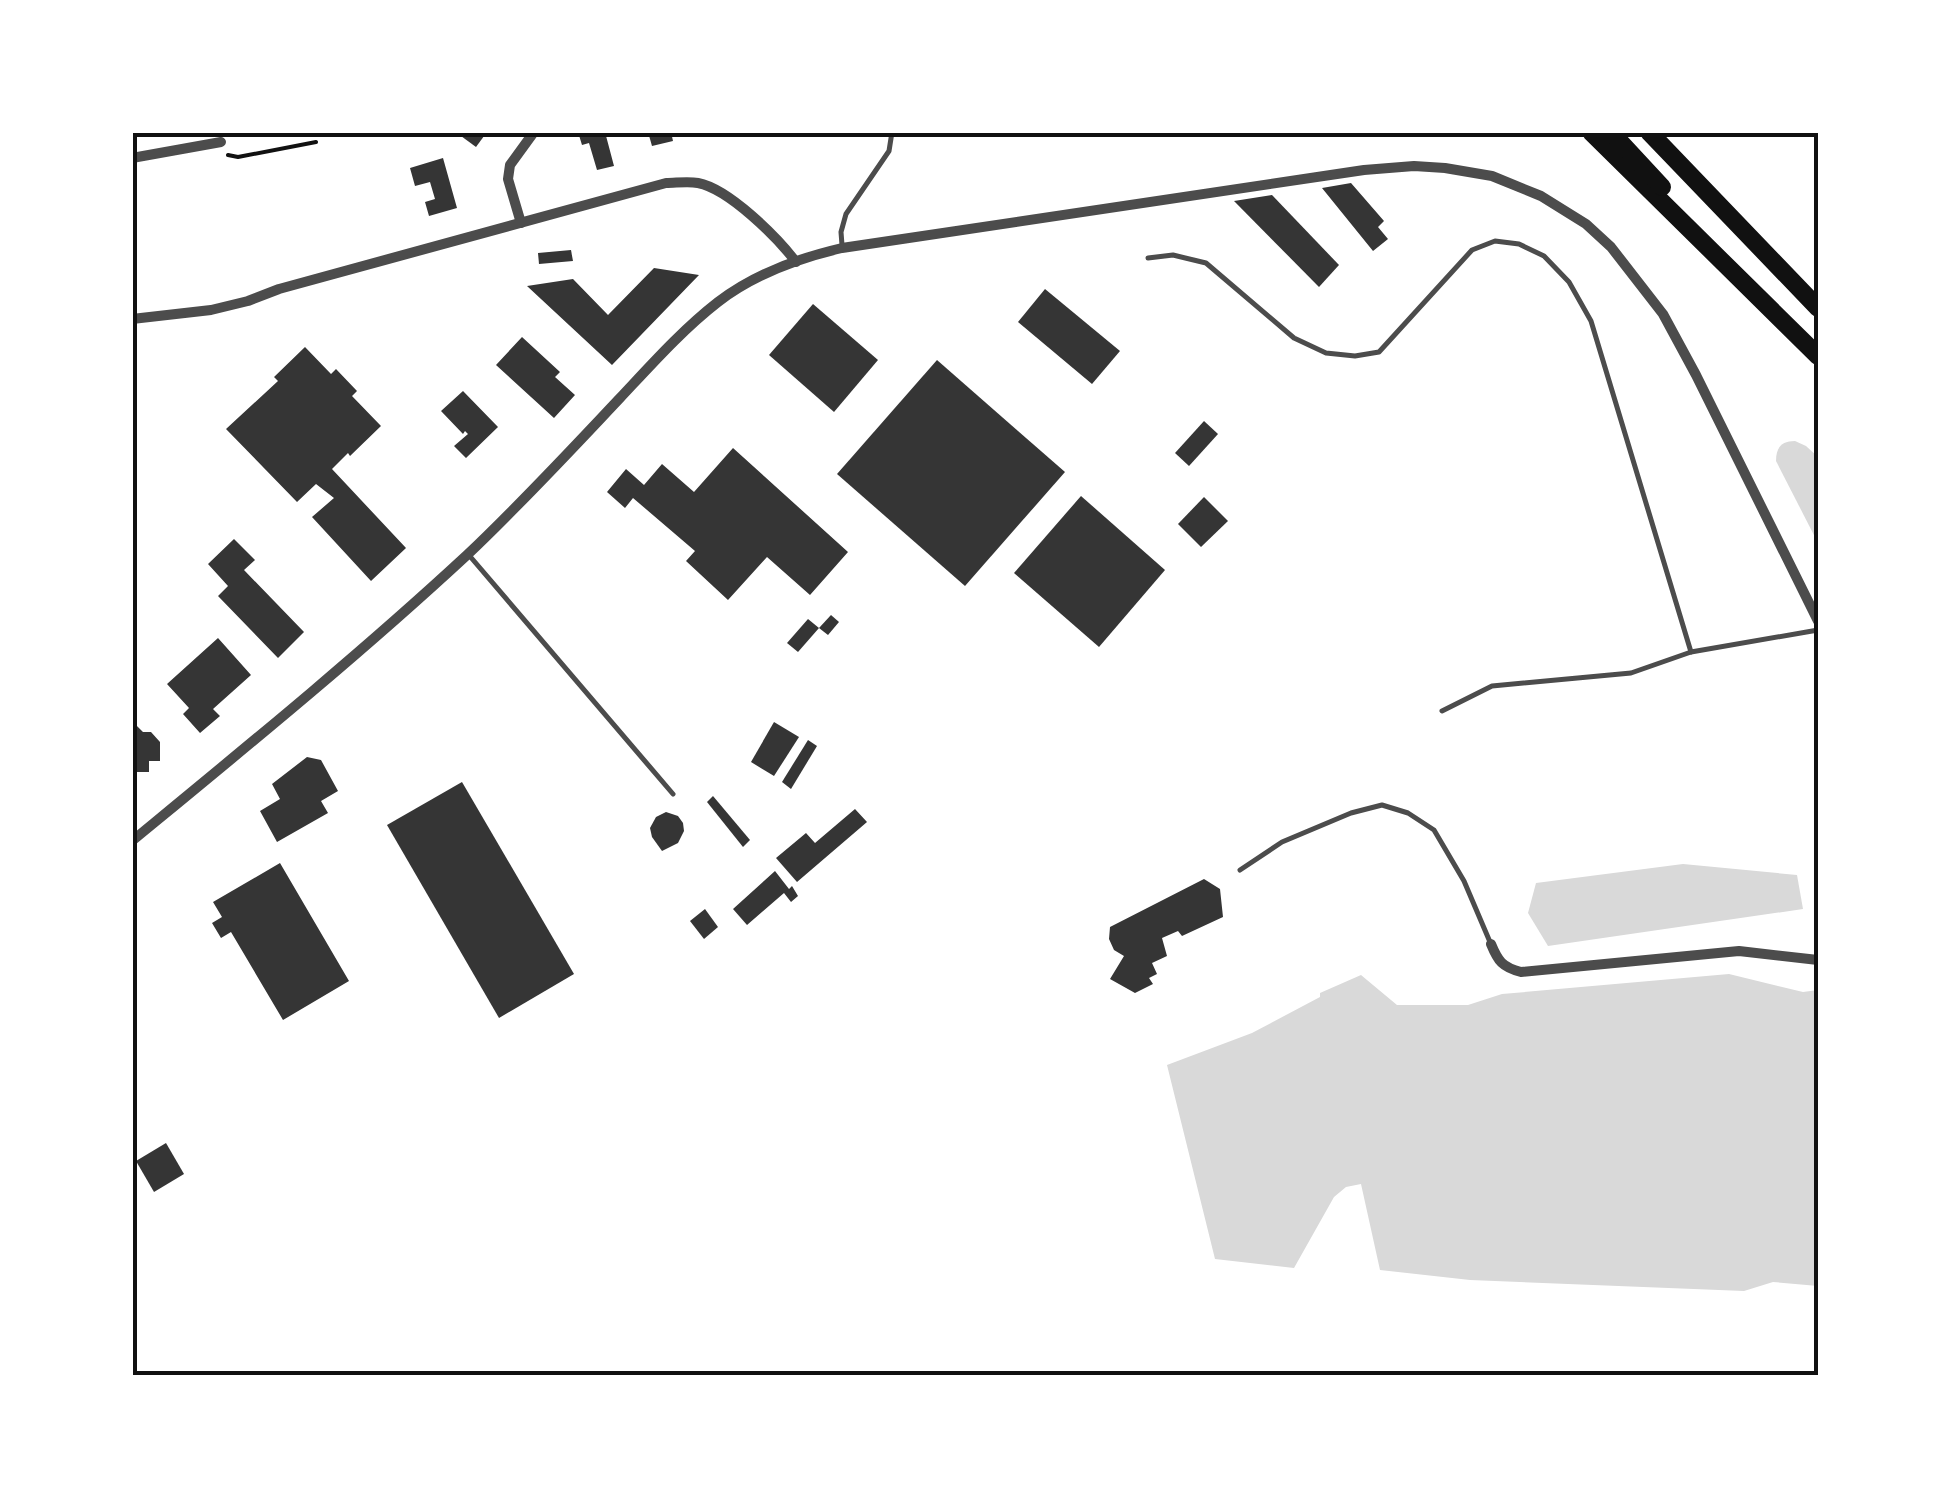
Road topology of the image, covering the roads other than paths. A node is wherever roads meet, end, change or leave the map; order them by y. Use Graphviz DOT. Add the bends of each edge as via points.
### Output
graph roads {
  1 [pos="534,132"];
  2 [pos="892,132"];
  3 [pos="1591,132"];
  4 [pos="1611,132"];
  5 [pos="1649,132"];
  6 [pos="221,142"];
  7 [pos="132,158"];
  8 [pos="522,223"];
  9 [pos="842,248"];
  10 [pos="1148,258"];
  11 [pos="796,262"];
  12 [pos="1818,308"];
  13 [pos="132,319"];
  14 [pos="1818,354"];
  15 [pos="468,554"];
  16 [pos="1818,622"];
  17 [pos="1818,630"];
  18 [pos="1691,652"];
  19 [pos="1442,711"];
  20 [pos="673,794"];
  21 [pos="132,841"];
  22 [pos="1240,870"];
  23 [pos="1491,944"];
  24 [pos="1818,960"];
  1 -- 8 [label="street" via="508,178"];
  2 -- 9 [label="lane" via="889,151 846,214"];
  3 -- 14 [label="highway"];
  4 -- 14 [label="highway"];
  5 -- 12 [label="highway"];
  6 -- 7 [label="street"];
  8 -- 11 [label="street" via="666,183 698,182 725,194"];
  8 -- 13 [label="street" via="230,306"];
  9 -- 11 [label="street"];
  9 -- 16 [label="street" via="1364,170 1414,166 1492,176 1586,224 1663,314"];
  10 -- 18 [label="lane" via="1206,262 1294,338 1326,353 1355,356 1379,352 1472,250 1495,241 1544,256 1592,321"];
  11 -- 15 [label="street" via="719,301"];
  15 -- 20 [label="lane"];
  15 -- 21 [label="street"];
  17 -- 18 [label="lane"];
  18 -- 19 [label="lane" via="1630,673 1492,686"];
  22 -- 23 [label="lane" via="1282,842 1382,805 1434,830"];
  23 -- 24 [label="street" via="1498,962 1520,972 1739,951"];
}
